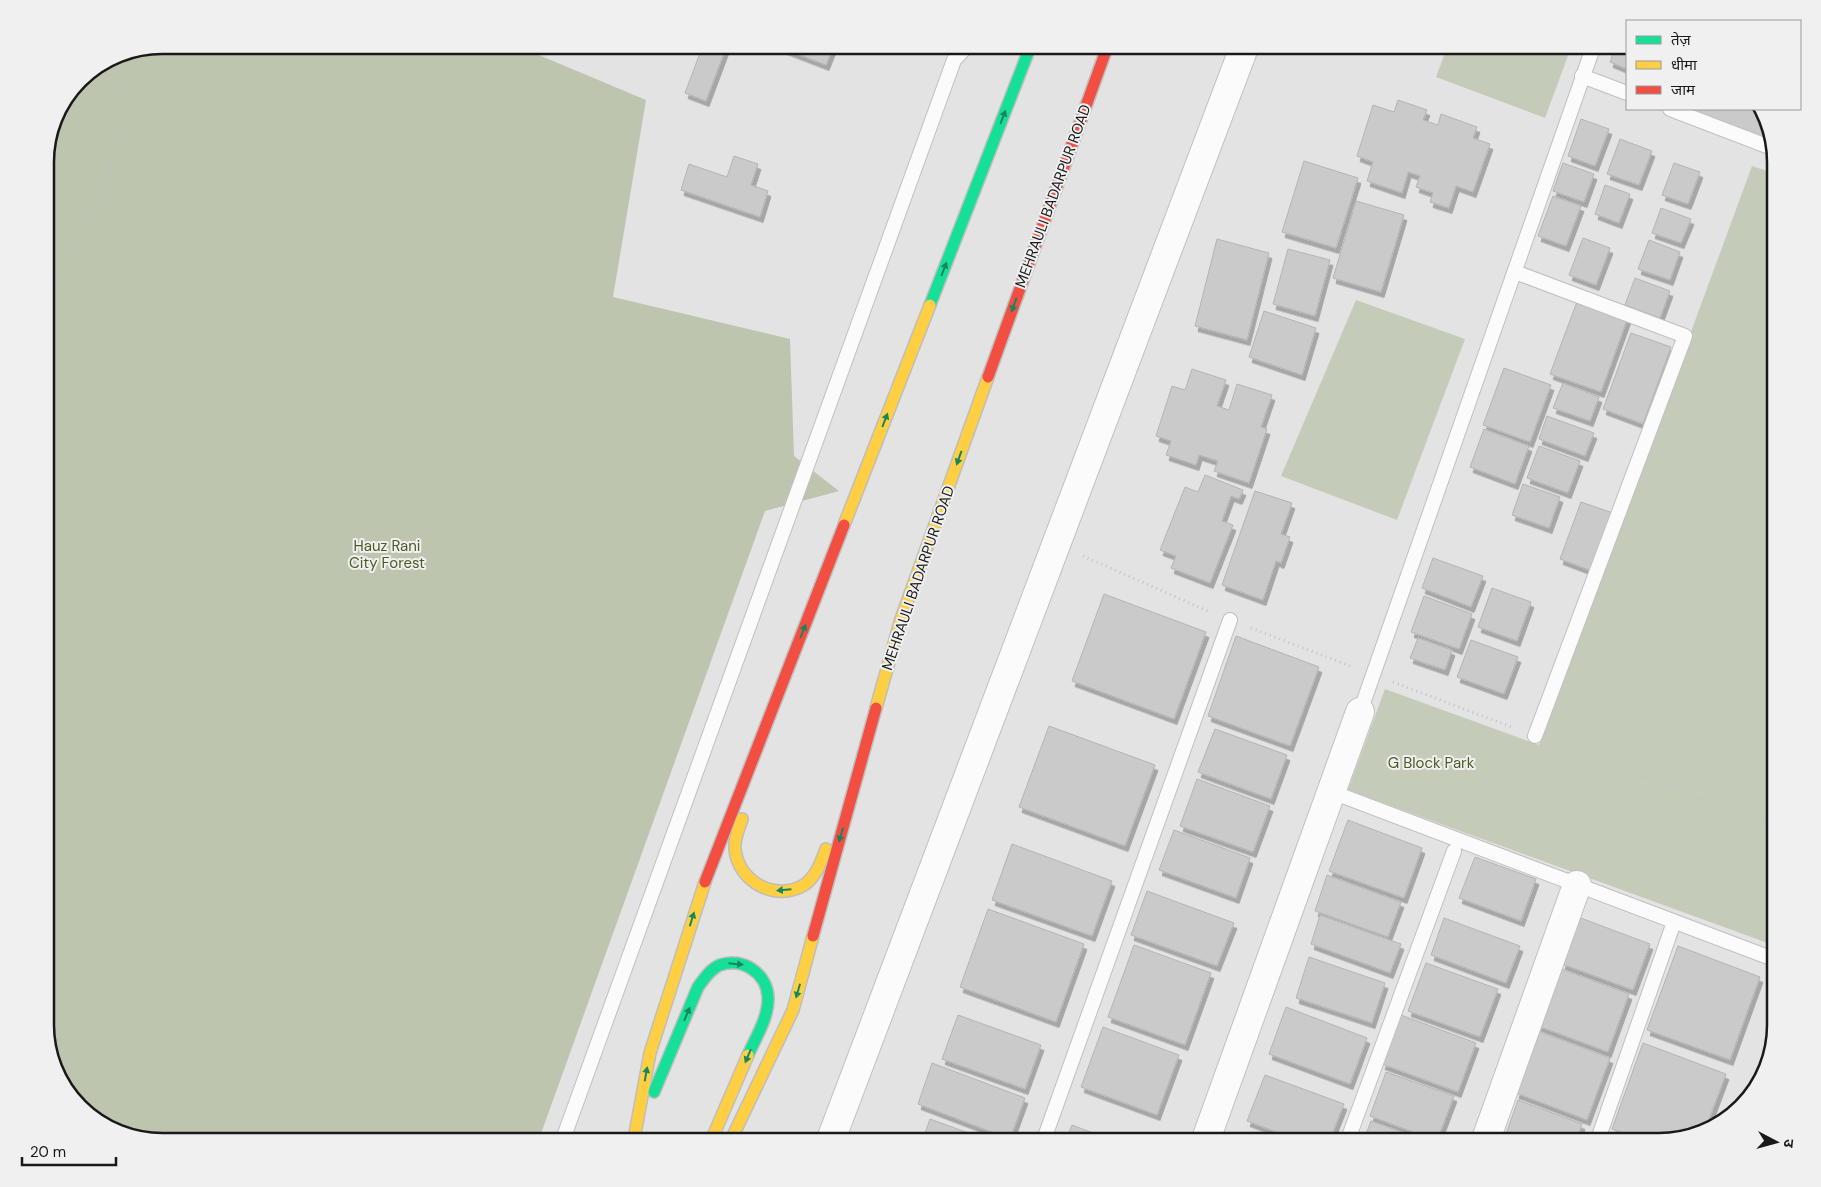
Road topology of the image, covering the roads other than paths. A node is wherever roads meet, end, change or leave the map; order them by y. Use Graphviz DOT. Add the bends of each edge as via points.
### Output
graph roads {
  1 [pos="960,54"];
  2 [pos="1028,54"];
  3 [pos="1105,54"];
  4 [pos="1242,54"];
  5 [pos="1591,54"];
  6 [pos="1582,76"];
  7 [pos="1626,93"];
  8 [pos="1673,110"];
  9 [pos="1766,146"];
  10 [pos="1515,272"];
  11 [pos="901,619"];
  12 [pos="1230,620"];
  13 [pos="786,676"];
  14 [pos="1360,712"];
  15 [pos="1536,736"];
  16 [pos="1332,792"];
  17 [pos="1454,851"];
  18 [pos="1577,885"];
  19 [pos="1674,922"];
  20 [pos="1767,957"];
  21 [pos="565,1133"];
  22 [pos="635,1133"];
  23 [pos="637,1133"];
  24 [pos="715,1133"];
  25 [pos="734,1133"];
  26 [pos="833,1133"];
  27 [pos="1046,1133"];
  28 [pos="1208,1133"];
  29 [pos="1350,1133"];
  30 [pos="1488,1133"];
  31 [pos="1600,1133"];
  1 -- 21 [label="lane" via="954,60"];
  13 -- 2 [label="main road, one-way"];
  3 -- 11 [label="main road, MEHRAULI BADARPUR ROAD, one-way"];
  4 -- 26 [label="street"];
  5 -- 6 [label="lane"];
  6 -- 7 [label="lane"];
  6 -- 10 [label="lane"];
  8 -- 9 [label="lane"];
  10 -- 14 [label="lane"];
  10 -- 15 [label="lane" via="1685,336"];
  11 -- 13 [label="main road, one-way" via="821,864 804,884 778,892 765,889 748,878 735,848"];
  11 -- 25 [label="main road, MEHRAULI BADARPUR ROAD, one-way" via="793,1010"];
  12 -- 27 [label="lane"];
  22 -- 13 [label="main road, one-way" via="650,1053 698,900"];
  14 -- 16 [label="street"];
  16 -- 18 [label="lane"];
  16 -- 28 [label="street"];
  17 -- 29 [label="lane"];
  18 -- 19 [label="lane"];
  18 -- 30 [label="street"];
  19 -- 20 [label="lane"];
  19 -- 31 [label="lane"];
  23 -- 24 [label="main road, one-way" via="702,979 707,972 722,964 740,963 762,977 769,1002"];
}
